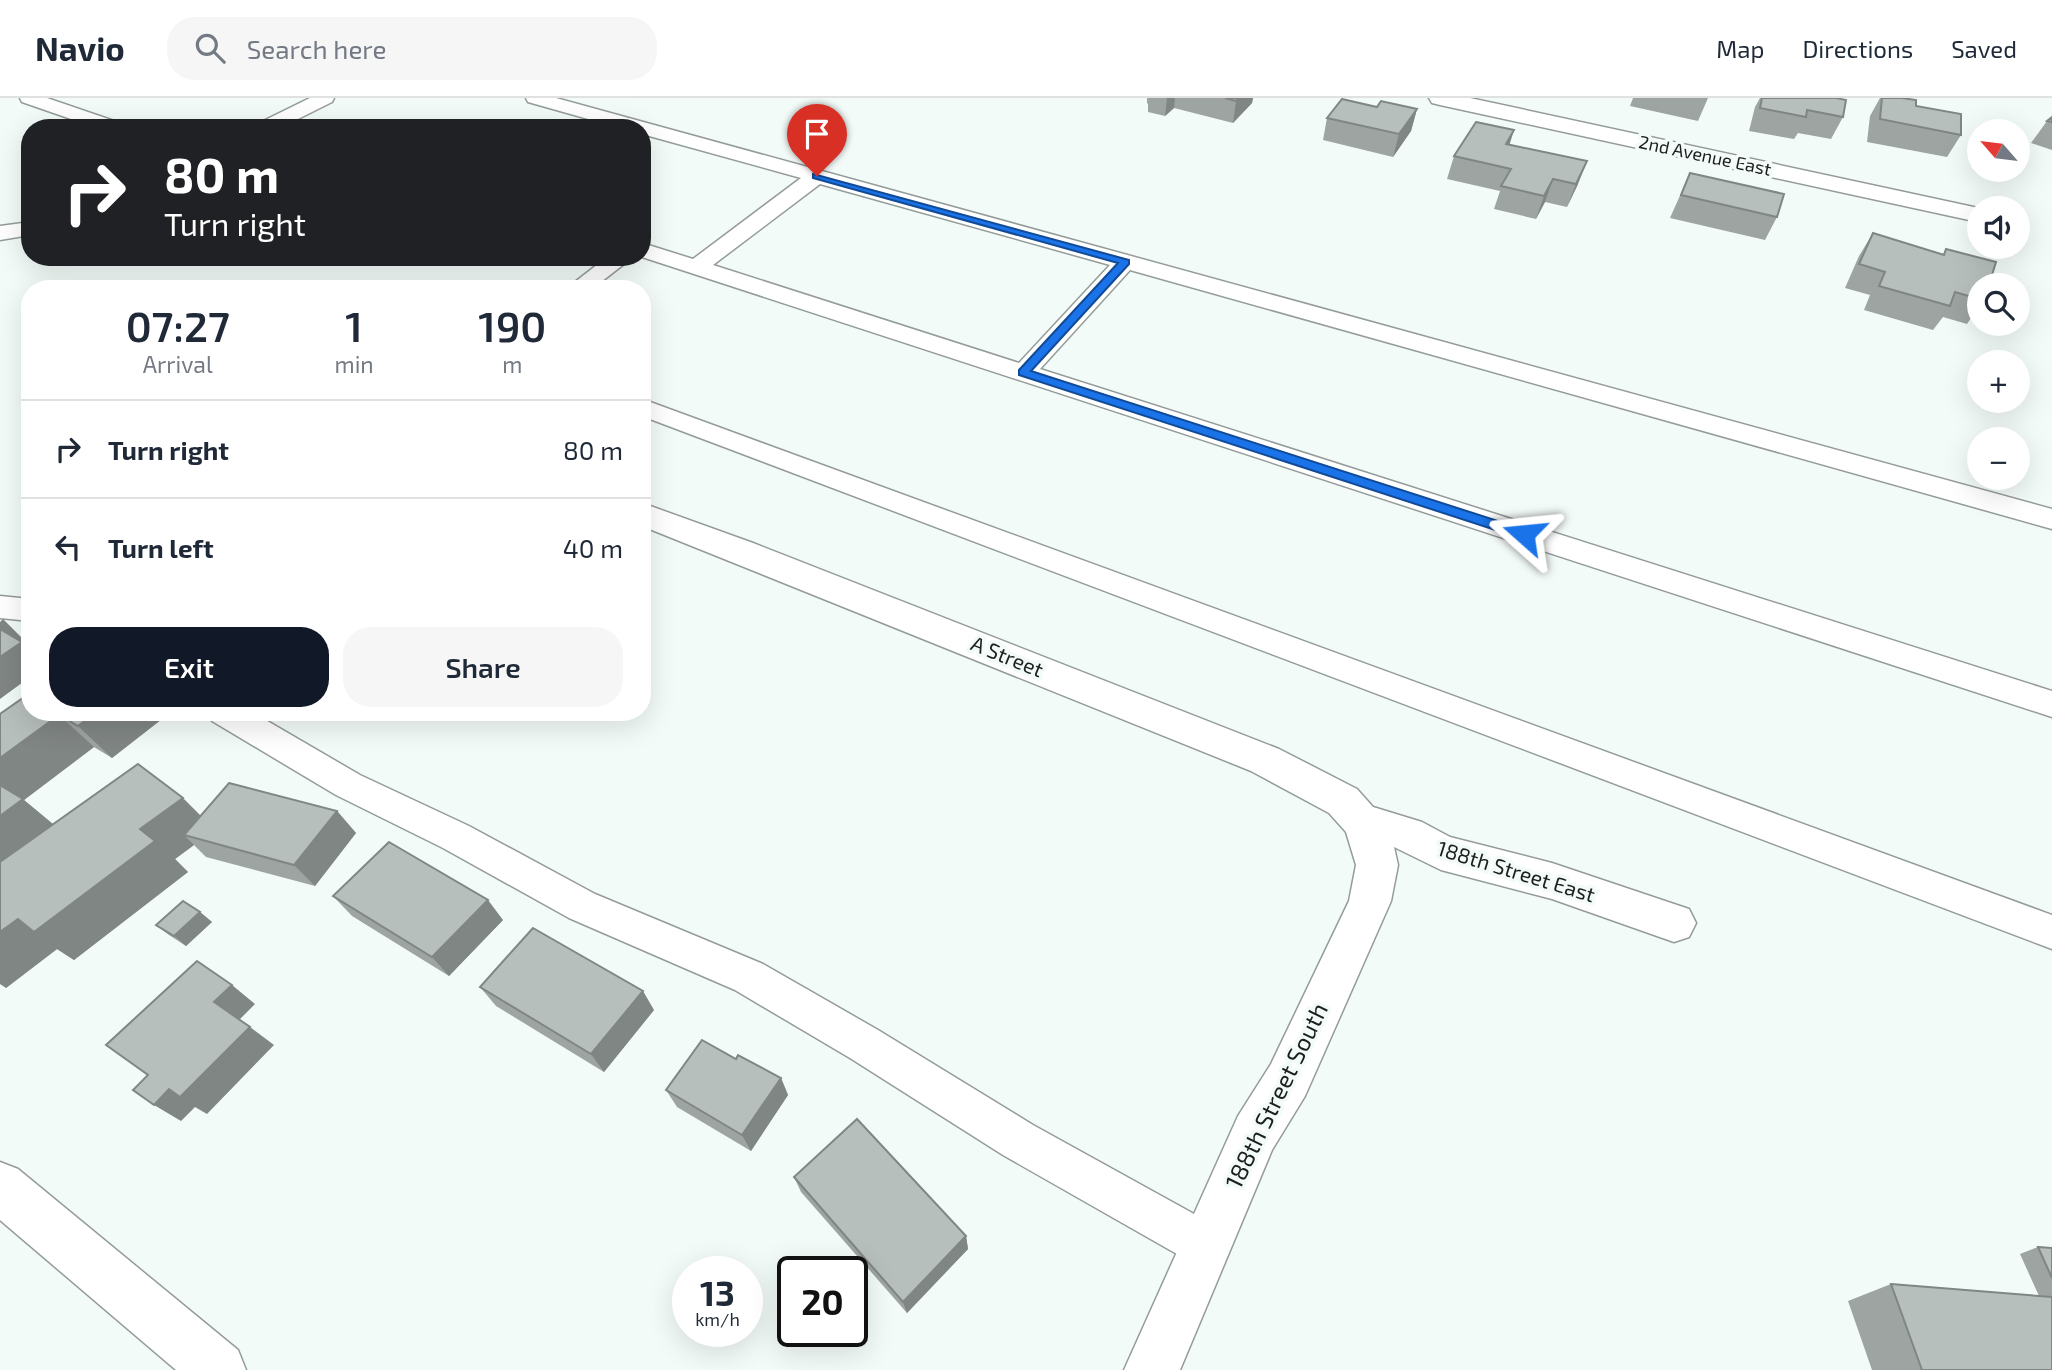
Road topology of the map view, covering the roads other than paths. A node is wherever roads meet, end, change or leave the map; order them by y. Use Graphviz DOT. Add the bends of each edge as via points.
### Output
graph roads {
  1 [pos="29,98"];
  2 [pos="325,98"];
  3 [pos="535,98"];
  4 [pos="1440,98"];
  5 [pos="90,119"];
  6 [pos="282,119"];
  7 [pos="610,119"];
  8 [pos="651,130"];
  9 [pos="817,176"];
  10 [pos="1967,213"];
  11 [pos="21,230"];
  12 [pos="0,233"];
  13 [pos="651,253"];
  14 [pos="1125,262"];
  15 [pos="609,266"];
  16 [pos="696,267"];
  17 [pos="590,280"];
  18 [pos="1023,373"];
  19 [pos="651,410"];
  20 [pos="651,517"];
  21 [pos="2052,519"];
  22 [pos="0,607"];
  23 [pos="21,609"];
  24 [pos="2052,704"];
  25 [pos="239,721"];
  26 [pos="1360,820"];
  27 [pos="1674,923"];
  28 [pos="2052,932"];
  29 [pos="0,1187"];
  30 [pos="1207,1246"];
  31 [pos="218,1370"];
  32 [pos="1152,1370"];
  1 -- 5 [label="lane"];
  2 -- 6 [label="lane"];
  3 -- 7 [label="lane"];
  4 -- 10 [label="street, 2nd Avenue East"];
  8 -- 9 [label="lane"];
  9 -- 14 [label="lane"];
  9 -- 16 [label="lane"];
  11 -- 12 [label="lane"];
  13 -- 16 [label="lane"];
  14 -- 18 [label="lane"];
  14 -- 21 [label="lane"];
  15 -- 17 [label="lane"];
  16 -- 18 [label="lane"];
  18 -- 24 [label="lane"];
  19 -- 28 [label="lane"];
  20 -- 26 [label="street, A Street" via="1265,760 1343,801"];
  22 -- 23 [label="lane"];
  25 -- 30 [label="lane" via="348,785 582,906 749,977 1018,1140"];
  26 -- 27 [label="street, 188th Street East" via="1406,834 1441,852 1552,881"];
  26 -- 30 [label="street, 188th Street South" via="1377,865 1370,901 1288,1080 1255,1133"];
  29 -- 31 [label="street"];
  30 -- 32 [label="street, 188th Street South"];
}
